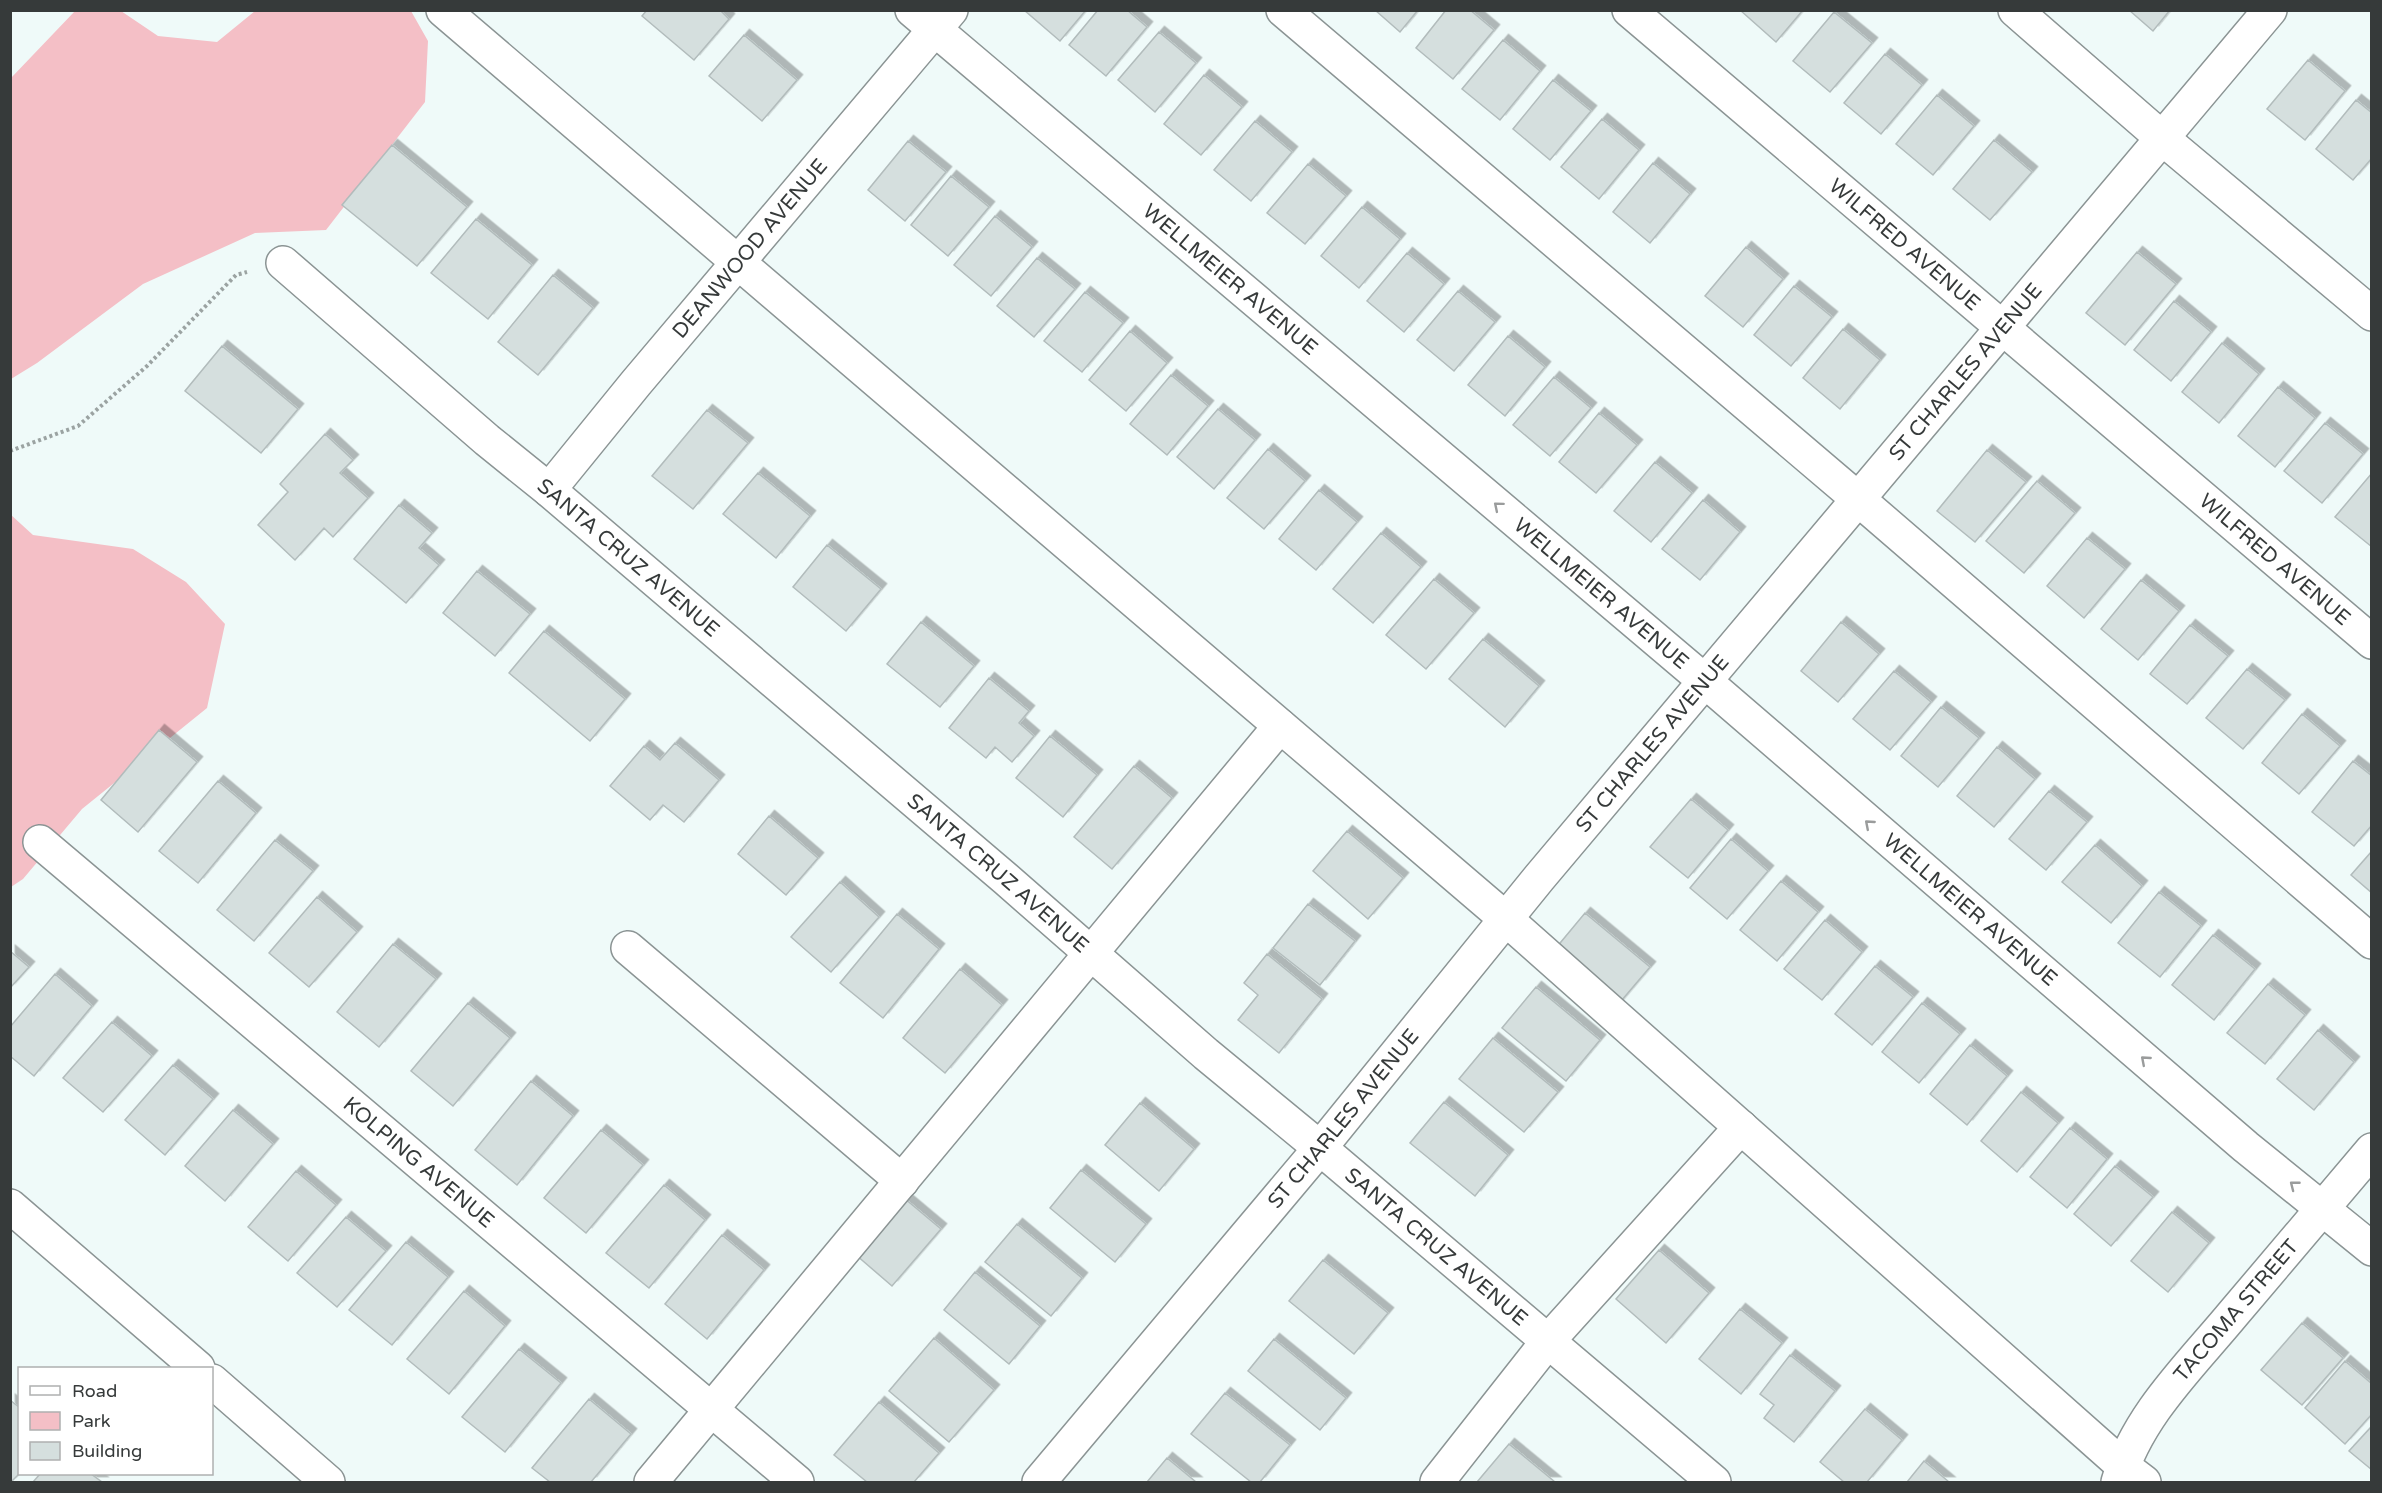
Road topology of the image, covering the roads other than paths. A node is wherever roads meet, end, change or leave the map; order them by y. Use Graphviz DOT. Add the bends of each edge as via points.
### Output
graph roads {
  1 [pos="442,10"];
  2 [pos="1283,10"];
  3 [pos="1629,10"];
  4 [pos="2015,10"];
  5 [pos="2270,10"];
  6 [pos="933,17"];
  7 [pos="2162,138"];
  8 [pos="283,263"];
  9 [pos="737,263"];
  10 [pos="2372,314"];
  11 [pos="2001,327"];
  12 [pos="549,490"];
  13 [pos="1858,499"];
  14 [pos="2372,642"];
  15 [pos="1706,682"];
  16 [pos="1280,726"];
  17 [pos="40,842"];
  18 [pos="1506,919"];
  19 [pos="2372,942"];
  20 [pos="628,948"];
  21 [pos="1090,955"];
  22 [pos="1741,1127"];
  23 [pos="1320,1148"];
  24 [pos="2372,1150"];
  25 [pos="902,1181"];
  26 [pos="10,1206"];
  27 [pos="2323,1208"];
  28 [pos="2372,1249"];
  29 [pos="1548,1341"];
  30 [pos="197,1367"];
  31 [pos="213,1382"];
  32 [pos="712,1410"];
  33 [pos="2128,1477"];
  34 [pos="328,1482"];
  35 [pos="651,1482"];
  36 [pos="797,1482"];
  37 [pos="1039,1482"];
  38 [pos="1437,1482"];
  39 [pos="1714,1482"];
  1 -- 9 [label="street"];
  2 -- 13 [label="street"];
  3 -- 11 [label="street, WILFRED AVENUE"];
  4 -- 7 [label="street"];
  5 -- 7 [label="street, ST CHARLES AVENUE"];
  6 -- 9 [label="street, DEANWOOD AVENUE"];
  15 -- 6 [label="street, WELLMEIER AVENUE, one-way"];
  7 -- 10 [label="street"];
  7 -- 11 [label="street, ST CHARLES AVENUE"];
  8 -- 12 [label="street, SANTA CRUZ AVENUE"];
  9 -- 12 [label="street, DEANWOOD AVENUE"];
  9 -- 16 [label="street"];
  11 -- 13 [label="street, ST CHARLES AVENUE"];
  11 -- 14 [label="street, WILFRED AVENUE"];
  12 -- 21 [label="street, SANTA CRUZ AVENUE"];
  13 -- 15 [label="street, ST CHARLES AVENUE"];
  13 -- 19 [label="street"];
  15 -- 18 [label="street, ST CHARLES AVENUE"];
  27 -- 15 [label="street, WELLMEIER AVENUE, one-way" via="2228,1132"];
  16 -- 18 [label="street"];
  16 -- 21 [label="street"];
  17 -- 32 [label="street, KOLPING AVENUE"];
  18 -- 22 [label="street"];
  18 -- 23 [label="street, ST CHARLES AVENUE"];
  20 -- 25 [label="street"];
  21 -- 23 [label="street, SANTA CRUZ AVENUE"];
  21 -- 25 [label="street"];
  22 -- 29 [label="street"];
  22 -- 33 [label="street"];
  23 -- 29 [label="street, SANTA CRUZ AVENUE"];
  23 -- 37 [label="street, ST CHARLES AVENUE"];
  24 -- 27 [label="street, TACOMA STREET"];
  25 -- 32 [label="street"];
  26 -- 30 [label="street"];
  27 -- 28 [label="street, WELLMEIER AVENUE"];
  27 -- 33 [label="street, TACOMA STREET" via="2142,1425"];
  29 -- 38 [label="street"];
  29 -- 39 [label="street, SANTA CRUZ AVENUE"];
  31 -- 34 [label="street"];
  32 -- 35 [label="street"];
  32 -- 36 [label="street, KOLPING AVENUE"];
}
